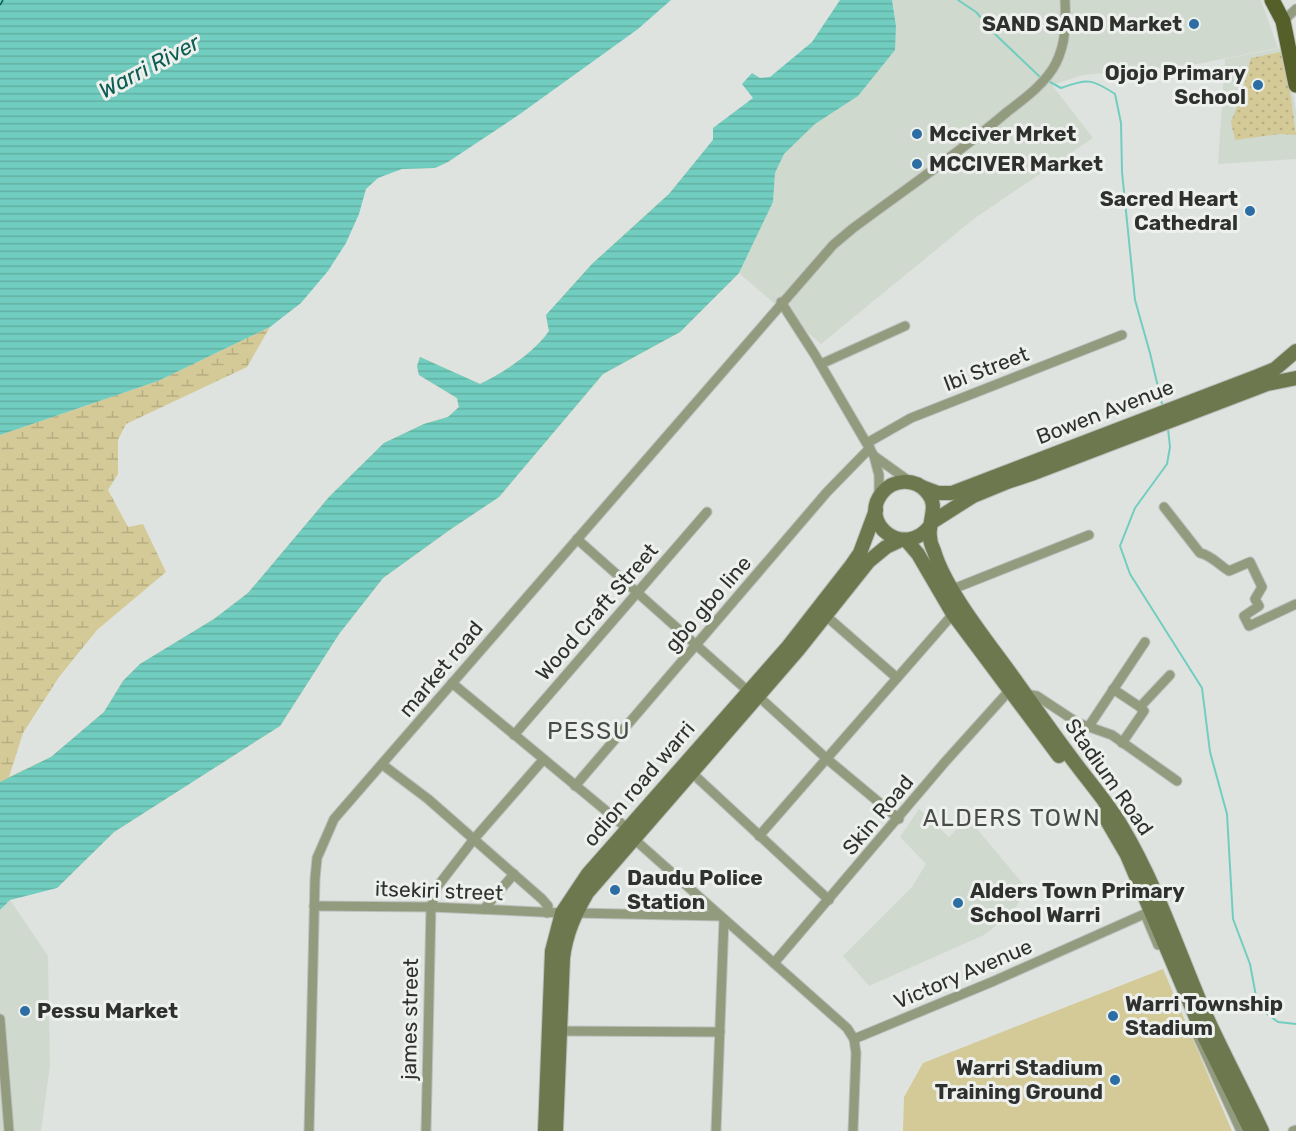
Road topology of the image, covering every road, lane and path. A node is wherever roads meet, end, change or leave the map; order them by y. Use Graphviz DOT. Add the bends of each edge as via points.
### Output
graph roads {
  1 [pos="1065,0"];
  2 [pos="1272,0"];
  3 [pos="1296,9"];
  4 [pos="1283,21"];
  5 [pos="1296,86"];
  6 [pos="781,302"];
  7 [pos="905,326"];
  8 [pos="1122,335"];
  9 [pos="1296,351"];
  10 [pos="820,364"];
  11 [pos="1296,378"];
  12 [pos="870,449"];
  13 [pos="917,485"];
  14 [pos="878,502"];
  15 [pos="1164,507"];
  16 [pos="707,512"];
  17 [pos="931,524"];
  18 [pos="1089,535"];
  19 [pos="578,539"];
  20 [pos="904,540"];
  21 [pos="953,589"];
  22 [pos="638,594"];
  23 [pos="1296,604"];
  24 [pos="953,614"];
  25 [pos="825,615"];
  26 [pos="1145,642"];
  27 [pos="698,644"];
  28 [pos="1170,675"];
  29 [pos="897,678"];
  30 [pos="452,683"];
  31 [pos="1113,689"];
  32 [pos="1010,691"];
  33 [pos="754,694"];
  34 [pos="1025,694"];
  35 [pos="1140,707"];
  36 [pos="1089,726"];
  37 [pos="514,735"];
  38 [pos="1122,743"];
  39 [pos="826,759"];
  40 [pos="543,760"];
  41 [pos="383,765"];
  42 [pos="691,772"];
  43 [pos="1178,781"];
  44 [pos="575,786"];
  45 [pos="899,819"];
  46 [pos="631,834"];
  47 [pos="759,836"];
  48 [pos="474,839"];
  49 [pos="514,874"];
  50 [pos="829,900"];
  51 [pos="314,906"];
  52 [pos="431,908"];
  53 [pos="484,909"];
  54 [pos="547,913"];
  55 [pos="569,913"];
  56 [pos="1148,913"];
  57 [pos="722,917"];
  58 [pos="774,963"];
  59 [pos="0,1019"];
  60 [pos="559,1031"];
  61 [pos="720,1032"];
  62 [pos="854,1039"];
  63 [pos="9,1131"];
  64 [pos="309,1131"];
  65 [pos="426,1131"];
  66 [pos="545,1131"];
  67 [pos="556,1131"];
  68 [pos="716,1131"];
  69 [pos="853,1131"];
  70 [pos="1241,1131"];
  71 [pos="1251,1131"];
  72 [pos="1262,1131"];
  1 -- 6 [label="street, market road" via="1063,44 1047,75 996,122 833,245"];
  2 -- 4 [label="main road"];
  3 -- 4 [label="street"];
  4 -- 5 [label="main road"];
  6 -- 10 [label="street"];
  6 -- 19 [label="street, market road"];
  7 -- 10 [label="street"];
  8 -- 12 [label="street, Ibi Street" via="911,418"];
  9 -- 13 [label="main road, Bowen Avenue" via="1275,369 952,493"];
  10 -- 12 [label="street"];
  11 -- 17 [label="main road, Bowen Avenue" via="1267,384 1007,482 973,496"];
  12 -- 13 [label="street"];
  12 -- 14 [label="street" via="879,475"];
  12 -- 27 [label="street, gbo gbo line" via="827,492"];
  13 -- 14 [label="main road" via="893,484"];
  13 -- 17 [label="main road" via="928,493 934,507"];
  14 -- 20 [label="main road" via="877,519 882,529"];
  14 -- 33 [label="main road, odion road warri" via="860,553"];
  15 -- 23 [label="street" via="1200,553 1217,564 1229,571 1250,562 1262,586 1255,599 1258,606 1244,616 1249,626"];
  16 -- 22 [label="street, Wood Craft Street"];
  17 -- 20 [label="main road" via="920,536"];
  17 -- 21 [label="main road, Stadium Road" via="933,550"];
  18 -- 21 [label="street"];
  19 -- 22 [label="street"];
  19 -- 30 [label="street, market road"];
  20 -- 24 [label="main road, Stadium Road" via="918,554"];
  20 -- 25 [label="main road, odion road warri" via="886,547 869,561"];
  21 -- 34 [label="main road, Stadium Road"];
  22 -- 27 [label="street"];
  22 -- 37 [label="street, Wood Craft Street"];
  24 -- 29 [label="street"];
  24 -- 32 [label="main road, Stadium Road"];
  25 -- 29 [label="street"];
  25 -- 33 [label="main road, odion road warri"];
  26 -- 31 [label="street"];
  27 -- 33 [label="street"];
  27 -- 44 [label="street, gbo gbo line"];
  28 -- 35 [label="street"];
  29 -- 39 [label="street"];
  30 -- 37 [label="street"];
  30 -- 41 [label="street, market road"];
  31 -- 35 [label="street"];
  31 -- 36 [label="street"];
  32 -- 45 [label="street, Skin Road"];
  32 -- 56 [label="main road, Stadium Road" via="1097,805 1127,855"];
  33 -- 39 [label="street"];
  33 -- 42 [label="main road, odion road warri"];
  33 -- 46 [label="main road, odion road warri"];
  34 -- 36 [label="street" via="1037,696"];
  34 -- 72 [label="main road, Stadium Road" via="1134,848"];
  35 -- 38 [label="street" via="1144,711"];
  36 -- 38 [label="street"];
  37 -- 40 [label="street"];
  38 -- 43 [label="street"];
  39 -- 45 [label="street"];
  39 -- 47 [label="street"];
  40 -- 44 [label="street"];
  40 -- 48 [label="street"];
  41 -- 48 [label="street"];
  41 -- 51 [label="street, market road" via="334,819 317,858"];
  42 -- 46 [label="main road, odion road warri"];
  42 -- 47 [label="street"];
  44 -- 46 [label="street"];
  45 -- 50 [label="street, Skin Road"];
  46 -- 55 [label="main road, odion road warri" via="588,874"];
  46 -- 57 [label="street"];
  47 -- 50 [label="street"];
  48 -- 49 [label="street"];
  48 -- 52 [label="street" via="437,887"];
  49 -- 53 [label="street"];
  49 -- 54 [label="street" via="543,899"];
  50 -- 58 [label="street, Skin Road"];
  51 -- 52 [label="street, itsekiri street"];
  51 -- 64 [label="street, market road"];
  52 -- 53 [label="street, itsekiri street"];
  52 -- 65 [label="street, james street"];
  53 -- 54 [label="street, itsekiri street"];
  54 -- 55 [label="street, itsekiri street"];
  55 -- 57 [label="street, itsekiri street"];
  55 -- 60 [label="main road, odion road warri"];
  55 -- 66 [label="main road, odion road warri" via="552,951"];
  56 -- 62 [label="street, Victory Avenue"];
  56 -- 70 [label="street" via="1215,1078"];
  56 -- 71 [label="main road, Stadium Road"];
  57 -- 58 [label="street"];
  57 -- 61 [label="street"];
  58 -- 62 [label="street" via="832,1013"];
  59 -- 63 [label="street"];
  60 -- 61 [label="street"];
  60 -- 67 [label="main road, odion road warri"];
  61 -- 68 [label="street"];
  62 -- 69 [label="street"];
}
